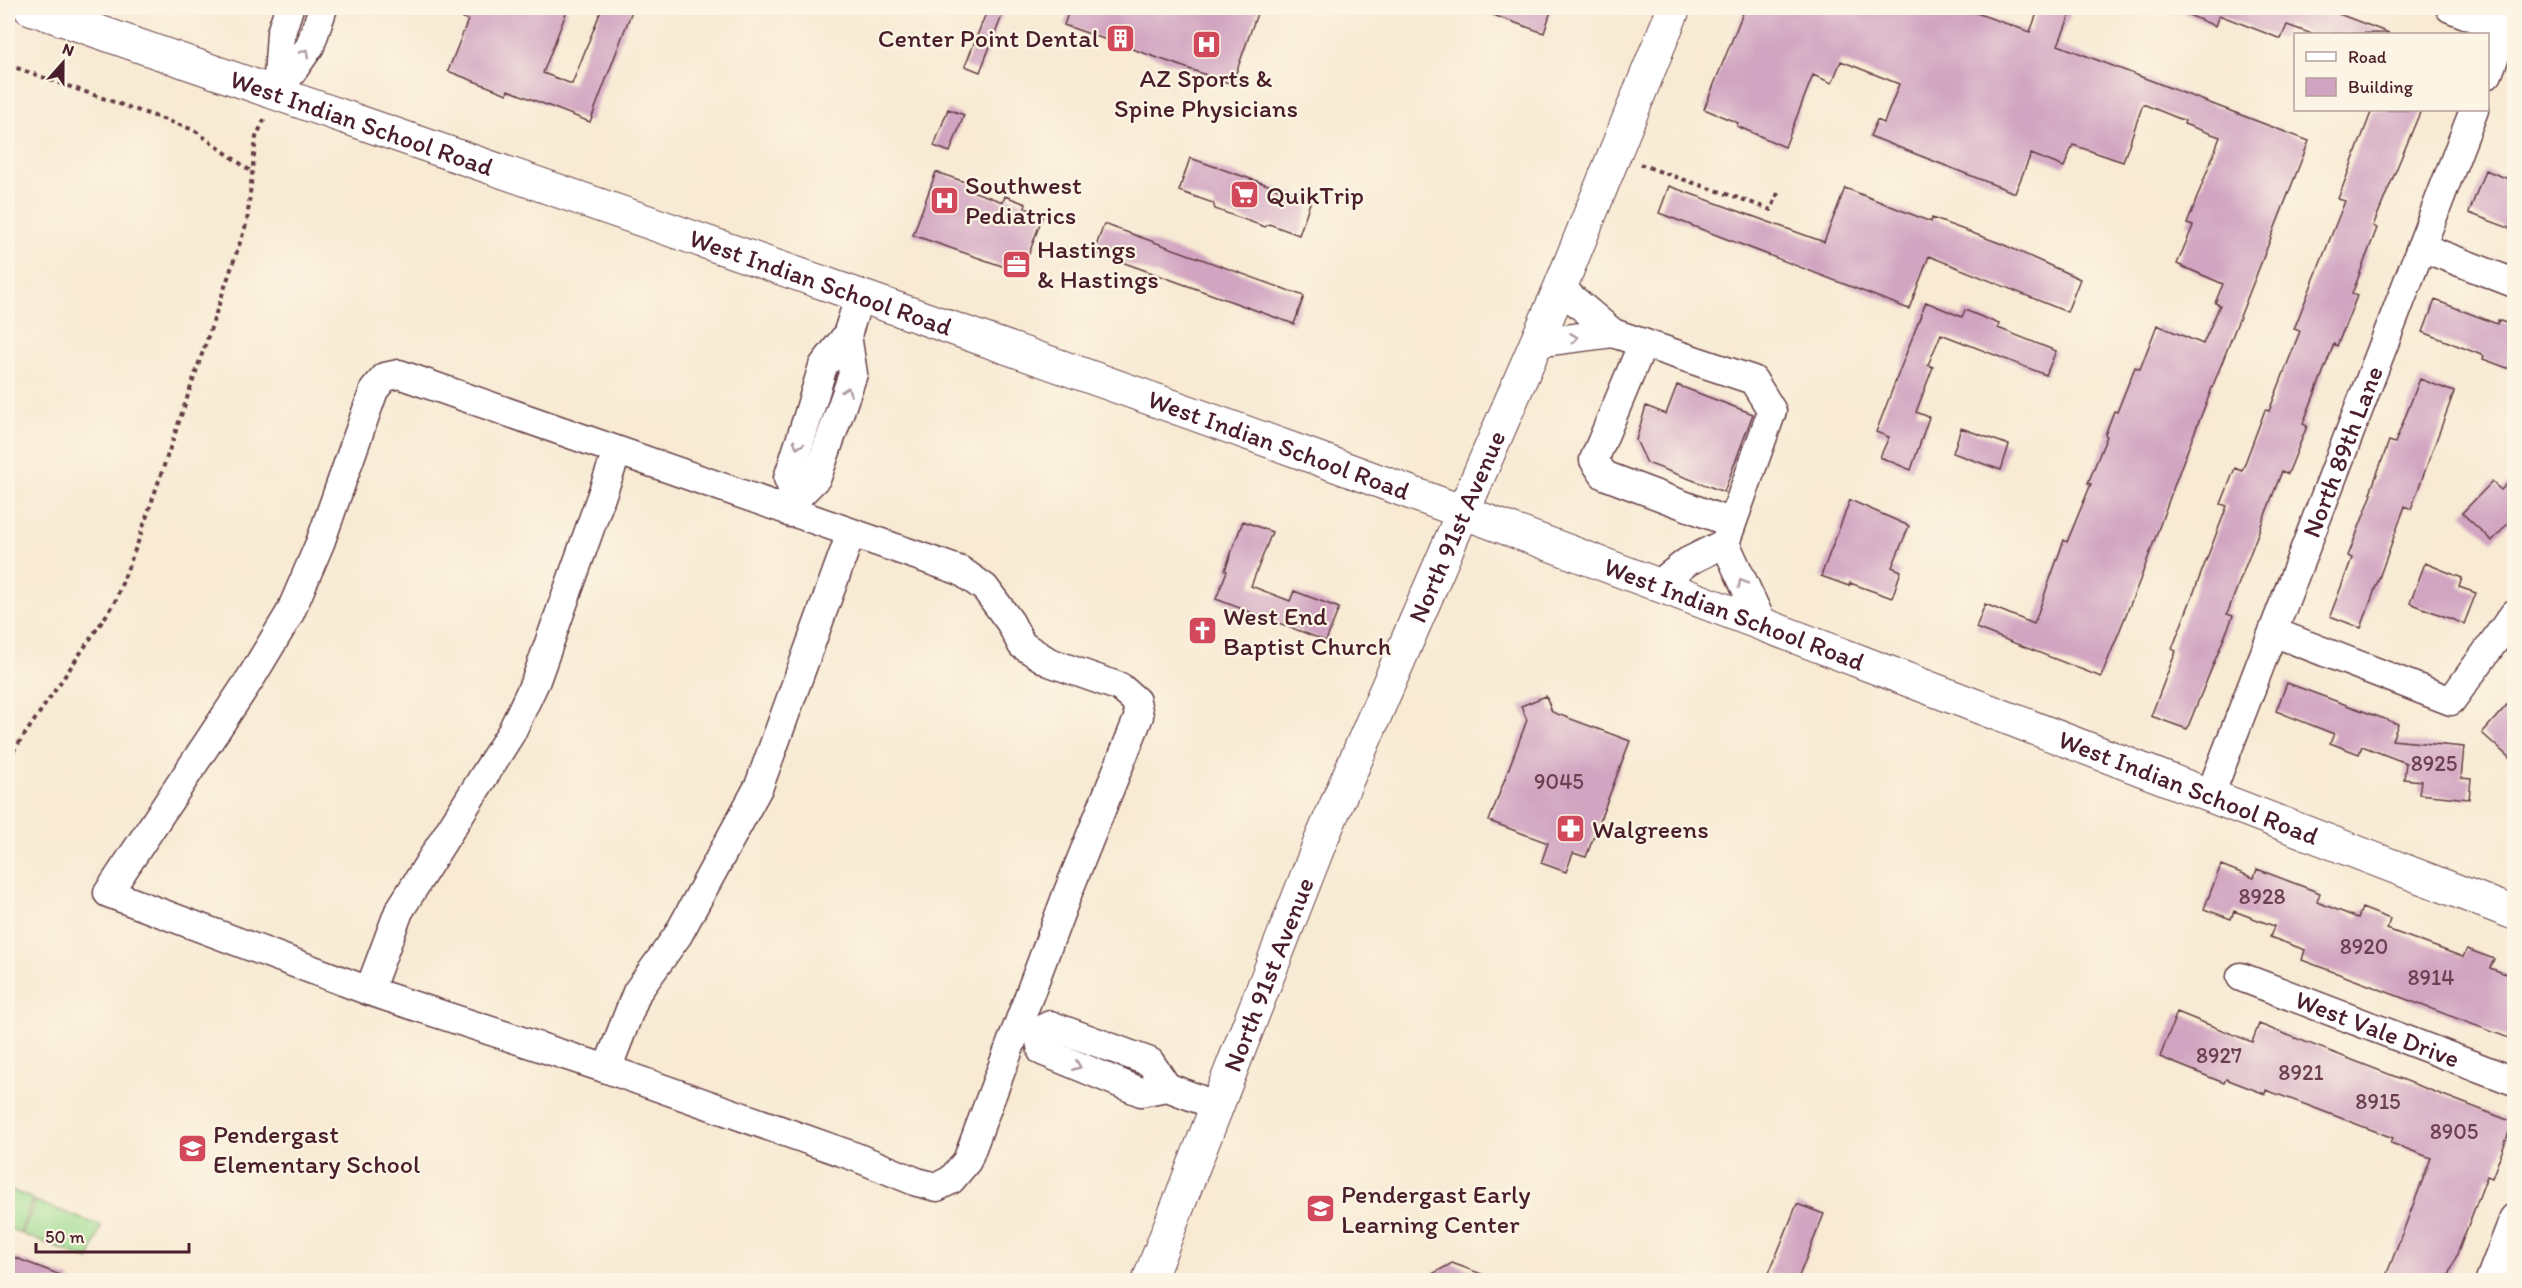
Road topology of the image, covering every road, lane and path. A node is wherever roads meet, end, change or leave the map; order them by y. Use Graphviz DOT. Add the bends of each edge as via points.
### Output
graph roads {
  1 [pos="30,8"];
  2 [pos="289,8"];
  3 [pos="323,8"];
  4 [pos="1674,8"];
  5 [pos="2450,8"];
  6 [pos="2510,31"];
  7 [pos="8,65"];
  8 [pos="2489,70"];
  9 [pos="278,93"];
  10 [pos="2474,111"];
  11 [pos="1640,164"];
  12 [pos="253,172"];
  13 [pos="1778,193"];
  14 [pos="2421,247"];
  15 [pos="2514,282"];
  16 [pos="1560,288"];
  17 [pos="860,295"];
  18 [pos="1613,333"];
  19 [pos="847,335"];
  20 [pos="1535,343"];
  21 [pos="1643,343"];
  22 [pos="808,416"];
  23 [pos="836,424"];
  24 [pos="617,452"];
  25 [pos="794,506"];
  26 [pos="1461,512"];
  27 [pos="850,533"];
  28 [pos="1728,533"];
  29 [pos="1656,585"];
  30 [pos="2514,614"];
  31 [pos="1762,623"];
  32 [pos="2273,632"];
  33 [pos="8,759"];
  34 [pos="2210,795"];
  35 [pos="2514,914"];
  36 [pos="2241,977"];
  37 [pos="369,991"];
  38 [pos="1028,1026"];
  39 [pos="607,1069"];
  40 [pos="2514,1081"];
  41 [pos="1217,1106"];
  42 [pos="2514,1218"];
  43 [pos="1149,1281"];
  44 [pos="2490,1281"];
  1 -- 9 [label="main road, West Indian School Road"];
  2 -- 9 [label="street" via="281,33"];
  9 -- 3 [label="street, one-way" via="310,46"];
  4 -- 16 [label="main road, North 91st Avenue"];
  5 -- 6 [label="street"];
  6 -- 8 [label="street"];
  7 -- 12 [label="path" via="194,130"];
  9 -- 12 [label="path" via="256,137"];
  9 -- 17 [label="main road, West Indian School Road"];
  10 -- 14 [label="street, North 89th Lane"];
  11 -- 13 [label="path" via="1771,210"];
  12 -- 33 [label="path" via="248,222 114,604"];
  14 -- 15 [label="street"];
  14 -- 32 [label="street, North 89th Lane"];
  16 -- 18 [label="street"];
  16 -- 20 [label="main road, North 91st Avenue"];
  17 -- 19 [label="street"];
  17 -- 26 [label="main road, West Indian School Road"];
  20 -- 18 [label="street, one-way"];
  18 -- 21 [label="street"];
  19 -- 22 [label="street" via="824,366"];
  23 -- 19 [label="street, one-way" via="854,374"];
  20 -- 26 [label="main road, North 91st Avenue"];
  21 -- 28 [label="street" via="1594,460 1604,475"];
  21 -- 28 [label="street" via="1753,380 1772,411"];
  22 -- 23 [label="street"];
  22 -- 25 [label="street, one-way" via="788,478"];
  23 -- 25 [label="street" via="817,477"];
  24 -- 25 [label="street"];
  24 -- 37 [label="street" via="536,680 511,733 399,911"];
  24 -- 37 [label="street" via="399,374 385,377 374,390 320,543 290,613 108,893"];
  25 -- 27 [label="street"];
  26 -- 29 [label="main road, West Indian School Road"];
  26 -- 41 [label="main road, North 91st Avenue" via="1321,840"];
  27 -- 38 [label="street" via="961,571 985,588 1022,645 1049,662 1120,687 1136,701 1139,716"];
  27 -- 39 [label="street" via="759,786 678,935 637,992"];
  28 -- 29 [label="street"];
  31 -- 28 [label="street, one-way"];
  29 -- 31 [label="main road, West Indian School Road"];
  30 -- 32 [label="street" via="2451,701"];
  31 -- 34 [label="main road, West Indian School Road"];
  32 -- 34 [label="street, North 89th Lane"];
  34 -- 35 [label="main road, West Indian School Road"];
  36 -- 40 [label="street, West Vale Drive"];
  37 -- 39 [label="street"];
  38 -- 39 [label="street" via="967,1161 951,1180 937,1187"];
  38 -- 41 [label="street" via="1050,1024 1150,1062 1167,1087"];
  41 -- 43 [label="main road, North 91st Avenue"];
  42 -- 44 [label="street"];
}
